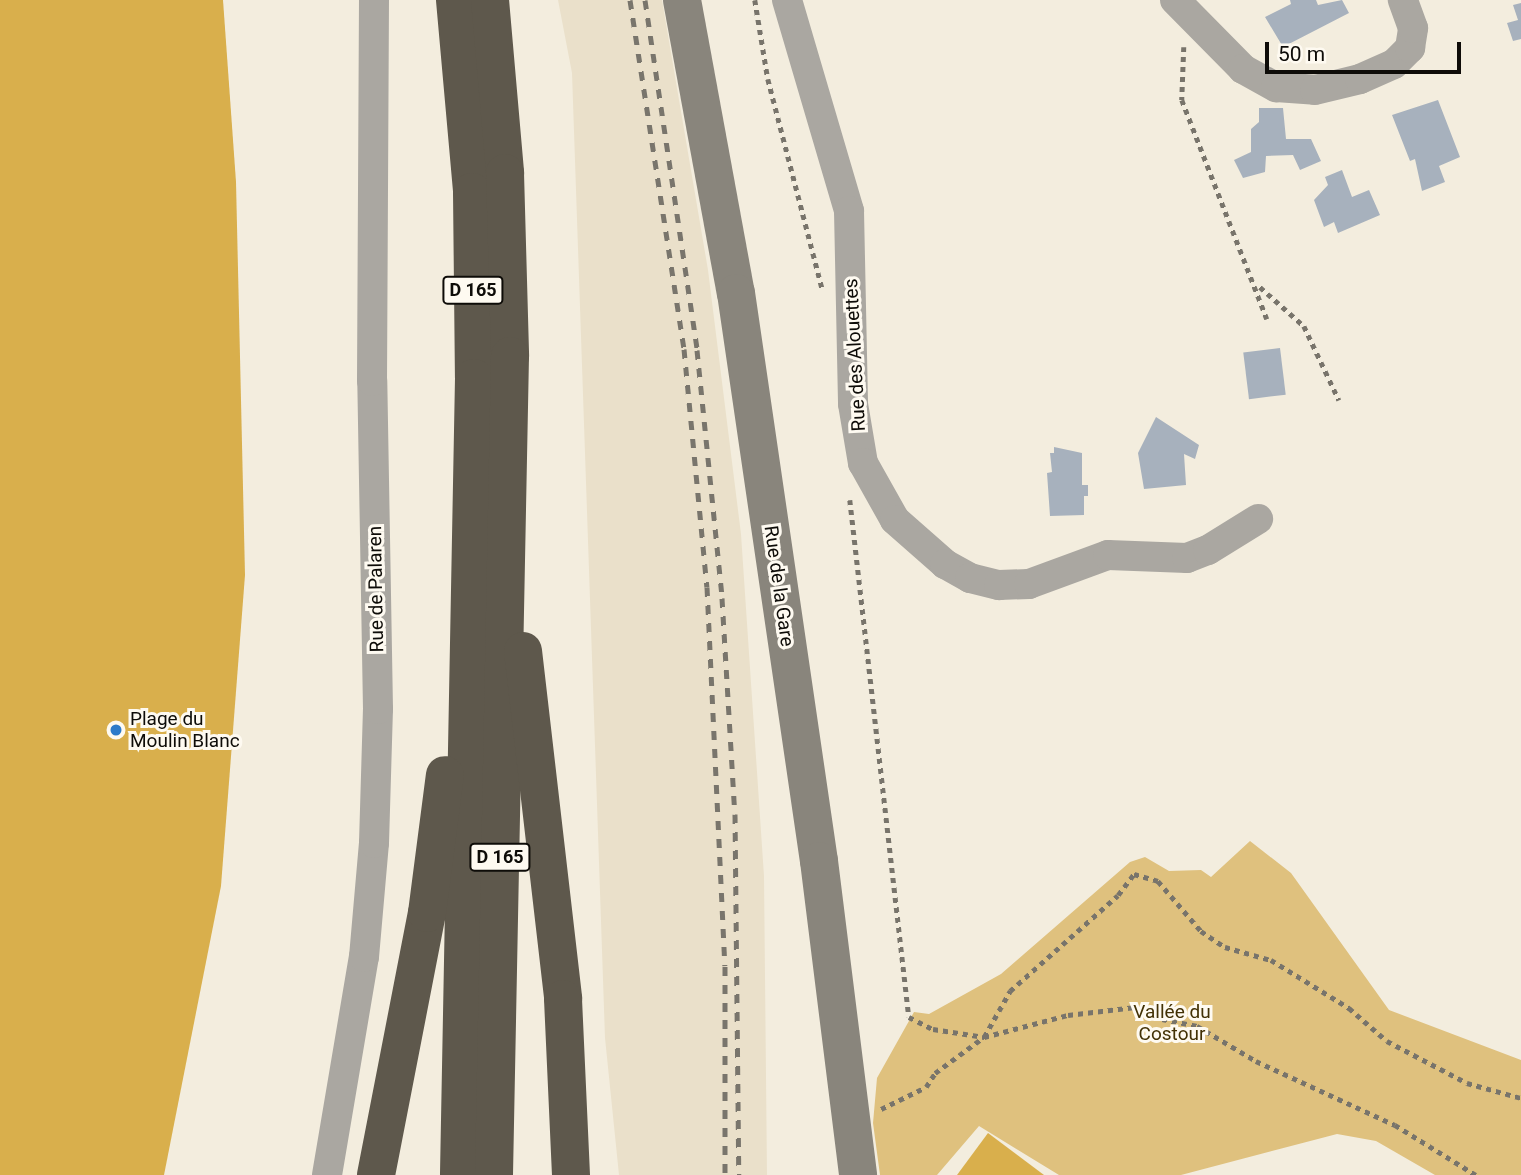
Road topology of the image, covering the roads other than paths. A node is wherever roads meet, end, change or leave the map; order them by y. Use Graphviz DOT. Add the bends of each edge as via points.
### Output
graph roads {
  1 [pos="374,0"];
  2 [pos="455,0"];
  3 [pos="490,0"];
  4 [pos="682,0"];
  5 [pos="787,0"];
  6 [pos="1403,0"];
  7 [pos="1182,8"];
  8 [pos="1258,519"];
  9 [pos="506,539"];
  10 [pos="470,582"];
  11 [pos="327,1175"];
  12 [pos="376,1175"];
  13 [pos="459,1175"];
  14 [pos="494,1175"];
  15 [pos="571,1175"];
  16 [pos="858,1175"];
  1 -- 11 [label="street, Rue de Palaren" via="374,843 364,957"];
  2 -- 10 [label="highway, D 165" via="472,192"];
  3 -- 9 [label="highway, D 165" via="505,173 510,356"];
  4 -- 16 [label="main road, Rue de la Gare" via="738,307 819,861"];
  5 -- 8 [label="street, Rue des Alouettes" via="849,211 853,404 863,463 895,520 970,578 999,585 1029,583 1108,555 1187,558"];
  6 -- 7 [label="street" via="1413,28 1410,48 1394,64 1360,79 1315,90 1276,87 1243,69"];
  9 -- 14 [label="highway, D 165"];
  9 -- 15 [label="highway" via="528,681 563,999"];
  10 -- 12 [label="highway" via="427,913"];
  10 -- 13 [label="highway, D 165"];
}
